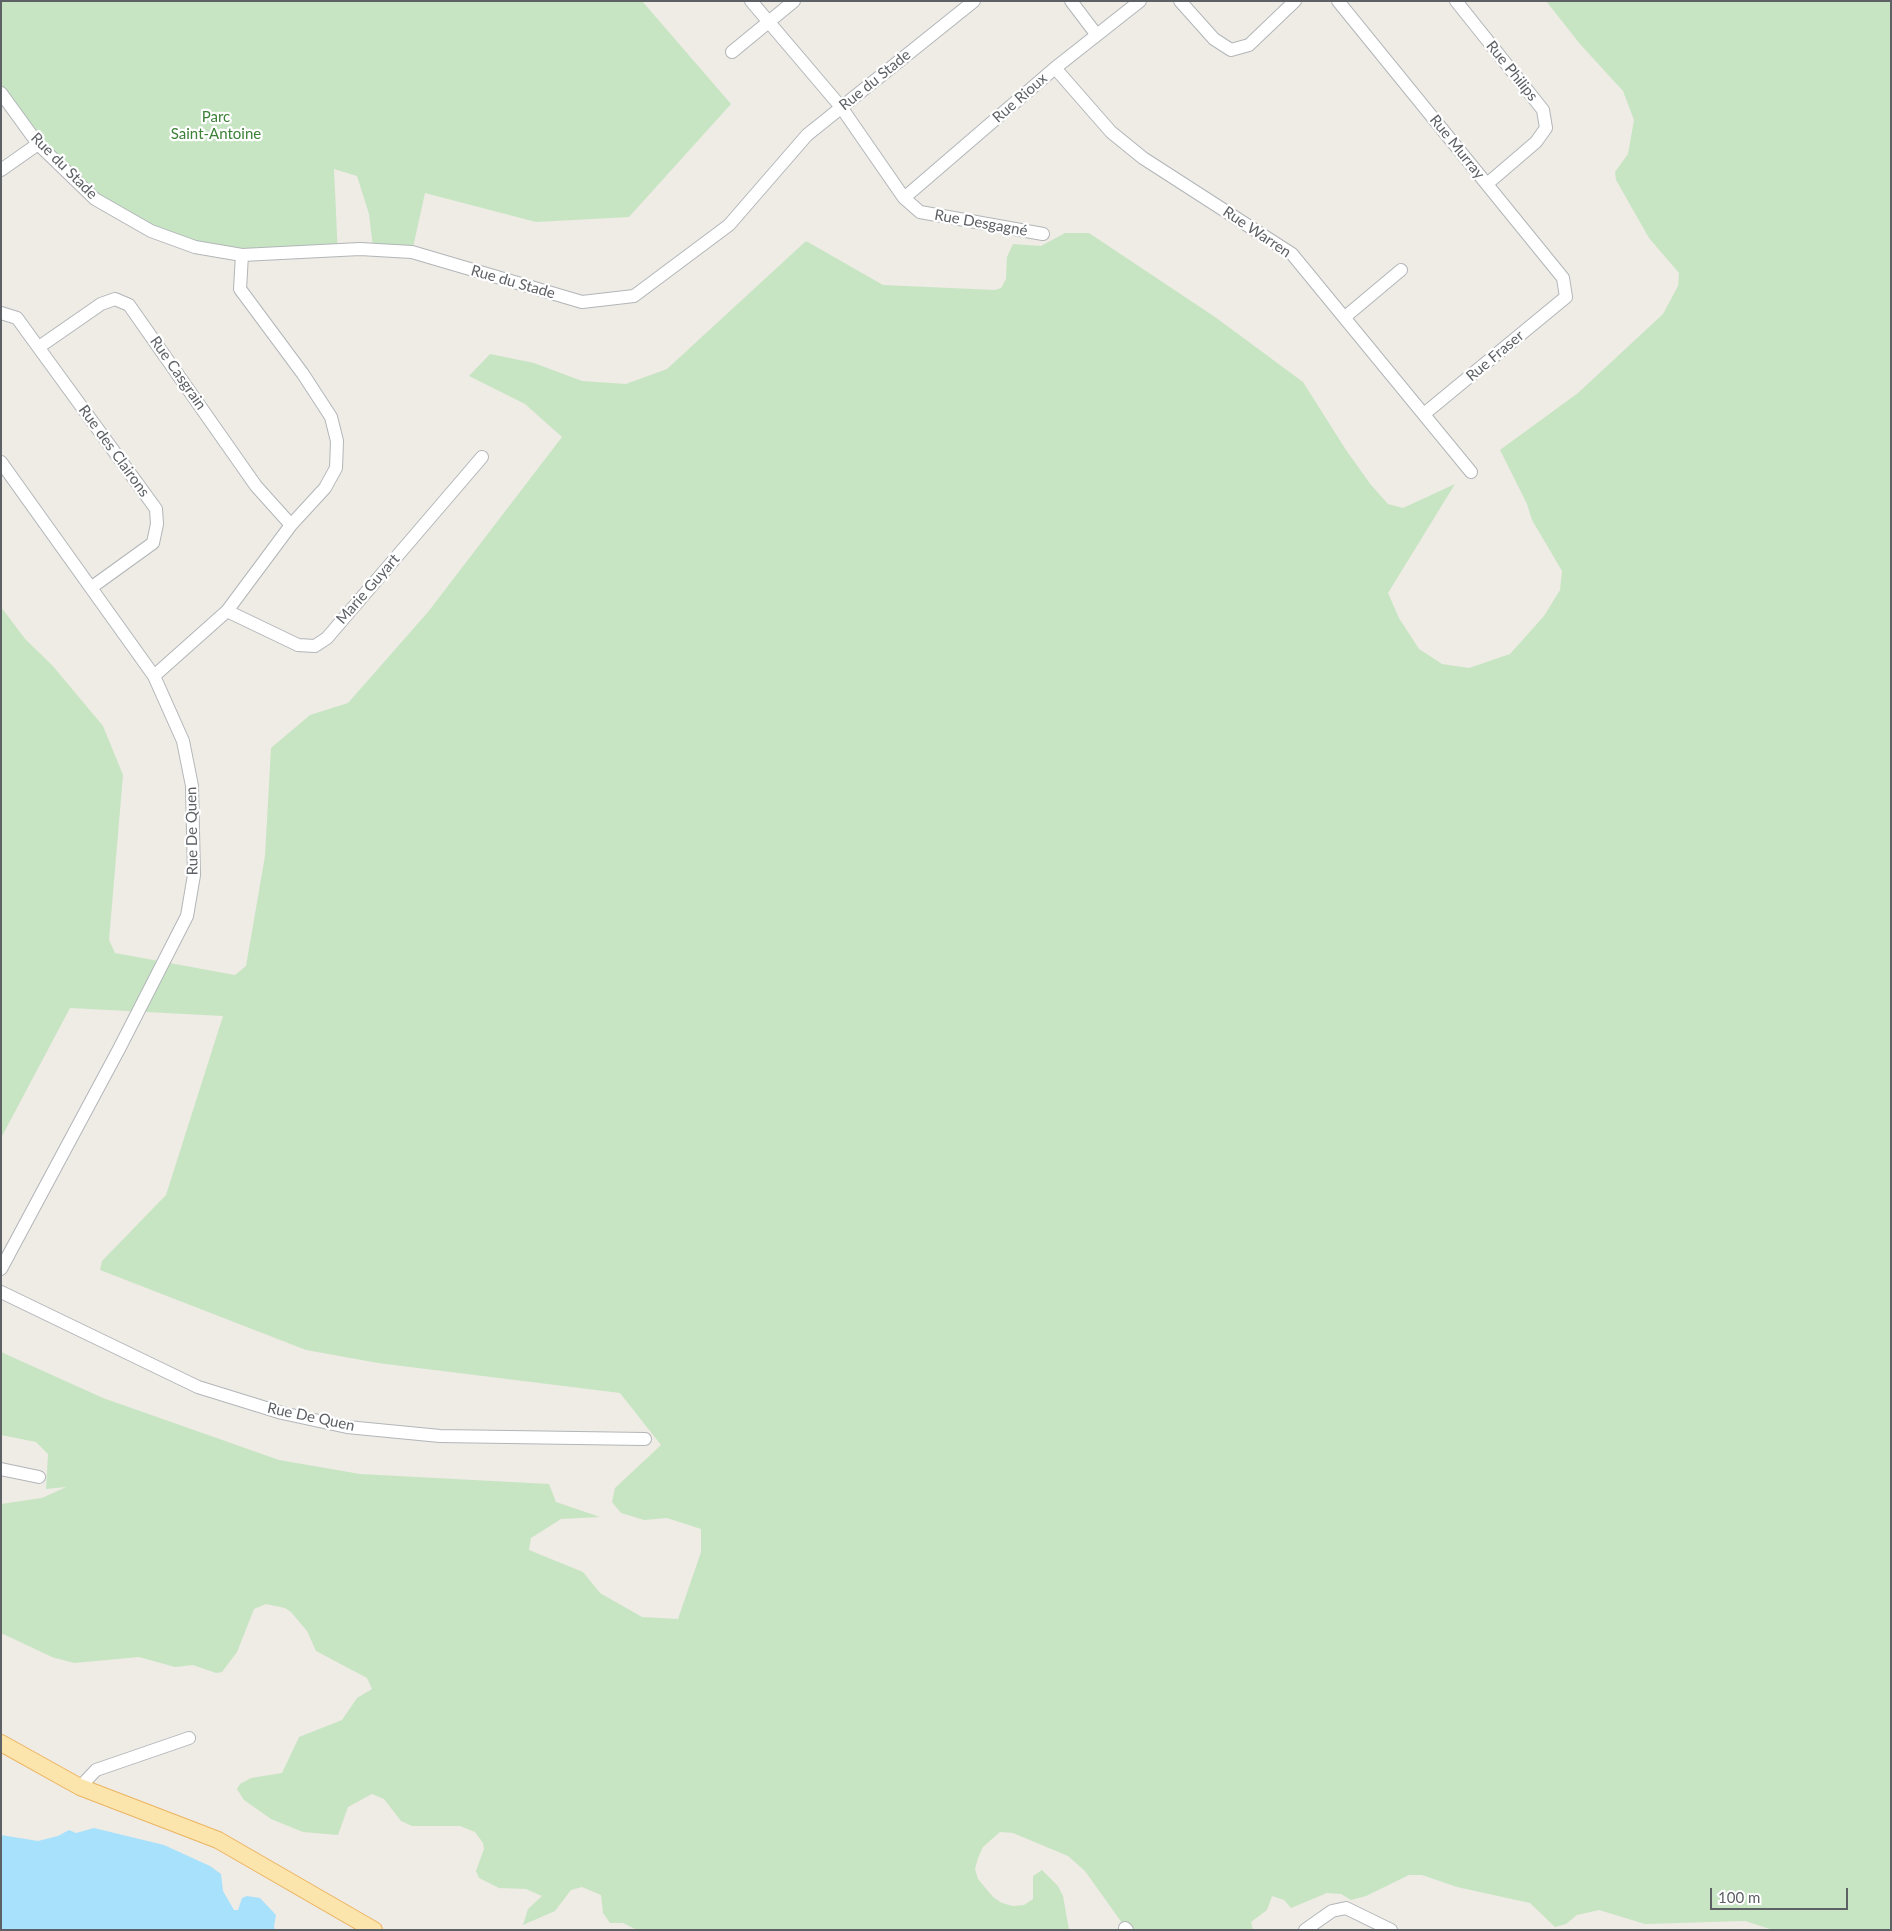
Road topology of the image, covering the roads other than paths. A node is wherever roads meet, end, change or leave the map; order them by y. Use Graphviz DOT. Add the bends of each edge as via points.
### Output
graph roads {
  1 [pos="751,1"];
  2 [pos="794,1"];
  3 [pos="974,1"];
  4 [pos="1071,1"];
  5 [pos="1140,1"];
  6 [pos="1180,1"];
  7 [pos="1296,1"];
  8 [pos="1338,1"];
  9 [pos="1456,1"];
  10 [pos="769,22"];
  11 [pos="1096,34"];
  12 [pos="732,52"];
  13 [pos="1055,68"];
  14 [pos="1,93"];
  15 [pos="842,107"];
  16 [pos="38,144"];
  17 [pos="1,170"];
  18 [pos="1487,184"];
  19 [pos="904,198"];
  20 [pos="1043,234"];
  21 [pos="242,255"];
  22 [pos="1401,270"];
  23 [pos="1566,298"];
  24 [pos="1,313"];
  25 [pos="1345,317"];
  26 [pos="38,347"];
  27 [pos="1424,414"];
  28 [pos="482,457"];
  29 [pos="1,462"];
  30 [pos="1471,472"];
  31 [pos="291,525"];
  32 [pos="92,587"];
  33 [pos="227,611"];
  34 [pos="154,676"];
  35 [pos="1,1269"];
  36 [pos="1,1292"];
  37 [pos="645,1439"];
  38 [pos="1,1469"];
  39 [pos="39,1477"];
  40 [pos="189,1738"];
  41 [pos="1,1743"];
  42 [pos="80,1787"];
  43 [pos="374,1930"];
  44 [pos="1305,1930"];
  45 [pos="1391,1930"];
  1 -- 10 [label="street, Rue Desgagné"];
  2 -- 10 [label="street"];
  3 -- 15 [label="street, Rue du Stade"];
  4 -- 11 [label="street"];
  5 -- 11 [label="street, Rue Rioux"];
  6 -- 7 [label="street" via="1214,39 1231,50 1250,45"];
  8 -- 18 [label="street, Rue Murray"];
  9 -- 18 [label="street, Rue Philips" via="1543,110 1546,128 1536,142"];
  10 -- 12 [label="street"];
  10 -- 15 [label="street, Rue Desgagné"];
  11 -- 13 [label="street, Rue Rioux"];
  13 -- 19 [label="street, Rue Rioux"];
  13 -- 25 [label="street, Rue Warren" via="1111,132 1143,158 1292,254"];
  14 -- 16 [label="street, Rue du Stade"];
  15 -- 19 [label="street, Rue Desgagné"];
  15 -- 21 [label="street, Rue du Stade" via="806,135 729,225 634,296 582,302 412,252 360,249"];
  16 -- 17 [label="street"];
  16 -- 21 [label="street, Rue du Stade" via="96,199 151,231 196,247"];
  18 -- 23 [label="street, Rue Murray" via="1563,278"];
  19 -- 20 [label="street, Rue Desgagné" via="920,212"];
  21 -- 31 [label="street" via="240,289 316,393 331,417 338,440 336,468 329,481"];
  22 -- 25 [label="street"];
  23 -- 27 [label="street, Rue Fraser"];
  24 -- 26 [label="street, Rue des Clairons" via="17,318"];
  25 -- 27 [label="street, Rue Warren"];
  26 -- 31 [label="street, Rue Casgrain" via="102,304 115,299 129,305 256,486"];
  26 -- 32 [label="street, Rue des Clairons" via="156,509 153,543"];
  27 -- 30 [label="street, Rue Warren"];
  28 -- 33 [label="street, Marie Guyart" via="327,638 314,646 298,645"];
  29 -- 32 [label="street, Rue De Quen"];
  31 -- 33 [label="street"];
  32 -- 34 [label="street, Rue De Quen"];
  33 -- 34 [label="street"];
  34 -- 35 [label="street, Rue De Quen" via="183,741 192,786 194,875 187,916 120,1049"];
  36 -- 37 [label="street, Rue De Quen" via="198,1387 282,1413 347,1427 440,1436"];
  38 -- 39 [label="street"];
  40 -- 42 [label="street" via="96,1770"];
  41 -- 42 [label="main road"];
  42 -- 43 [label="main road" via="218,1840"];
  44 -- 45 [label="street" via="1332,1911 1346,1908"];
}
